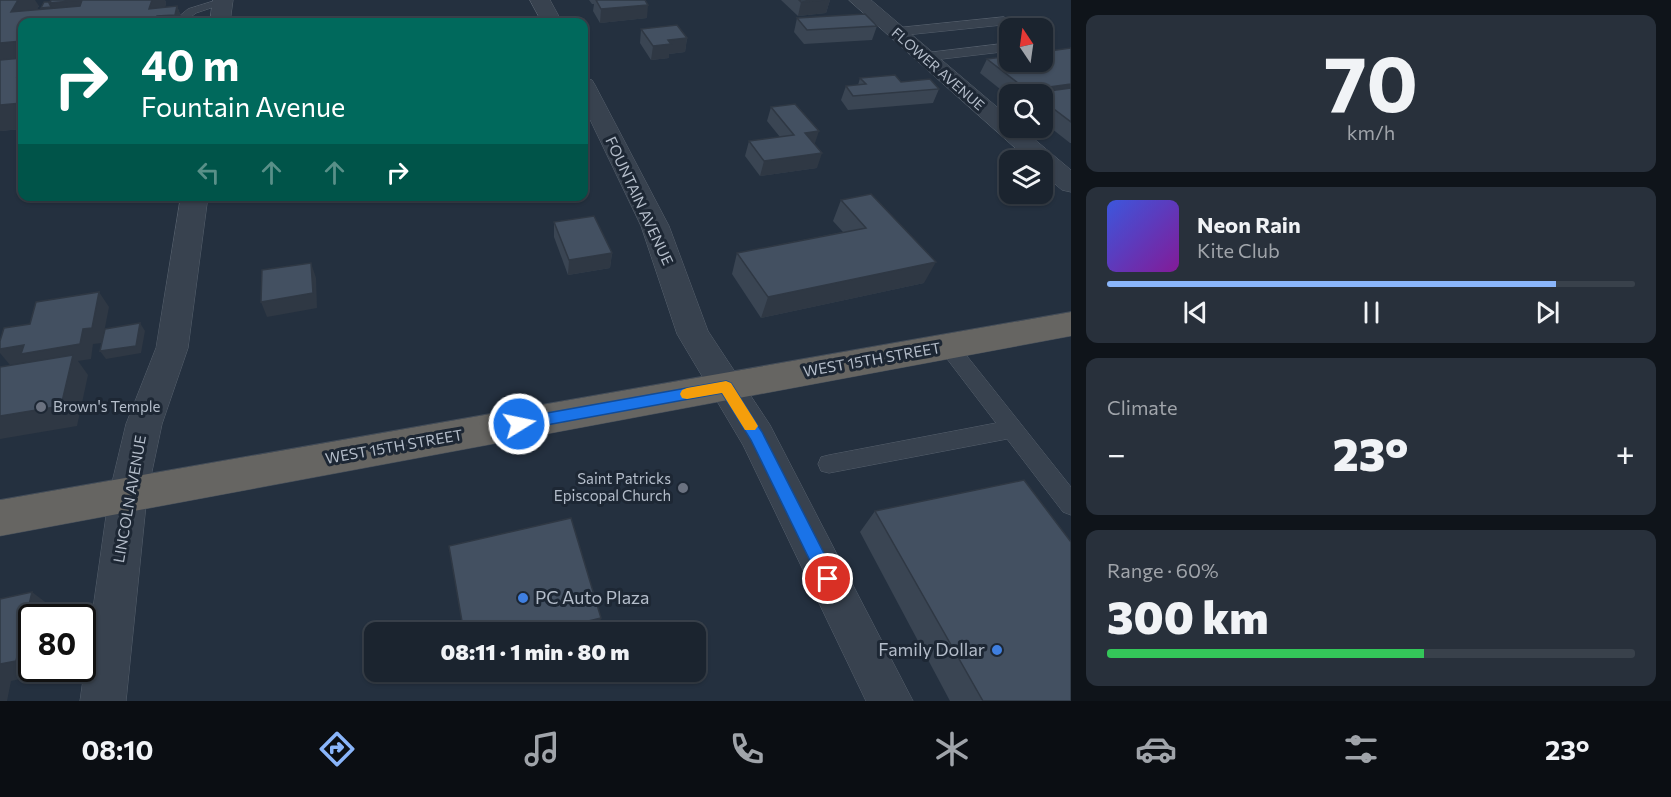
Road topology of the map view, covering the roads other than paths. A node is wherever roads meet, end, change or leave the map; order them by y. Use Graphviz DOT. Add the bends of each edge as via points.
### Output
graph roads {
  1 [pos="540,0"];
  2 [pos="859,0"];
  3 [pos="223,1"];
  4 [pos="181,18"];
  5 [pos="221,18"];
  6 [pos="550,18"];
  7 [pos="999,22"];
  8 [pos="938,28"];
  9 [pos="896,32"];
  10 [pos="999,48"];
  11 [pos="969,52"];
  12 [pos="925,57"];
  13 [pos="588,93"];
  14 [pos="1071,184"];
  15 [pos="194,201"];
  16 [pos="1071,324"];
  17 [pos="948,346"];
  18 [pos="726,387"];
  19 [pos="1012,429"];
  20 [pos="829,464"];
  21 [pos="128,495"];
  22 [pos="1071,505"];
  23 [pos="0,518"];
  24 [pos="103,701"];
  25 [pos="890,701"];
  1 -- 6 [label="street"];
  2 -- 9 [label="street, FLOWER AVENUE"];
  3 -- 4 [label="lane"];
  3 -- 5 [label="street"];
  7 -- 8 [label="lane"];
  8 -- 9 [label="lane"];
  8 -- 11 [label="lane"];
  9 -- 12 [label="street, FLOWER AVENUE"];
  10 -- 11 [label="lane"];
  11 -- 12 [label="lane"];
  12 -- 14 [label="street, FLOWER AVENUE"];
  13 -- 18 [label="street, FOUNTAIN AVENUE" via="655,226 693,334"];
  15 -- 21 [label="street, LINCOLN AVENUE" via="172,348 144,424"];
  16 -- 17 [label="highway, WEST 15TH STREET"];
  17 -- 18 [label="highway, WEST 15TH STREET"];
  17 -- 19 [label="lane"];
  18 -- 21 [label="highway, WEST 15TH STREET"];
  18 -- 25 [label="street, FOUNTAIN AVENUE" via="757,436"];
  19 -- 20 [label="lane"];
  19 -- 22 [label="lane"];
  21 -- 23 [label="highway, WEST 15TH STREET"];
  21 -- 24 [label="street, LINCOLN AVENUE"];
}
